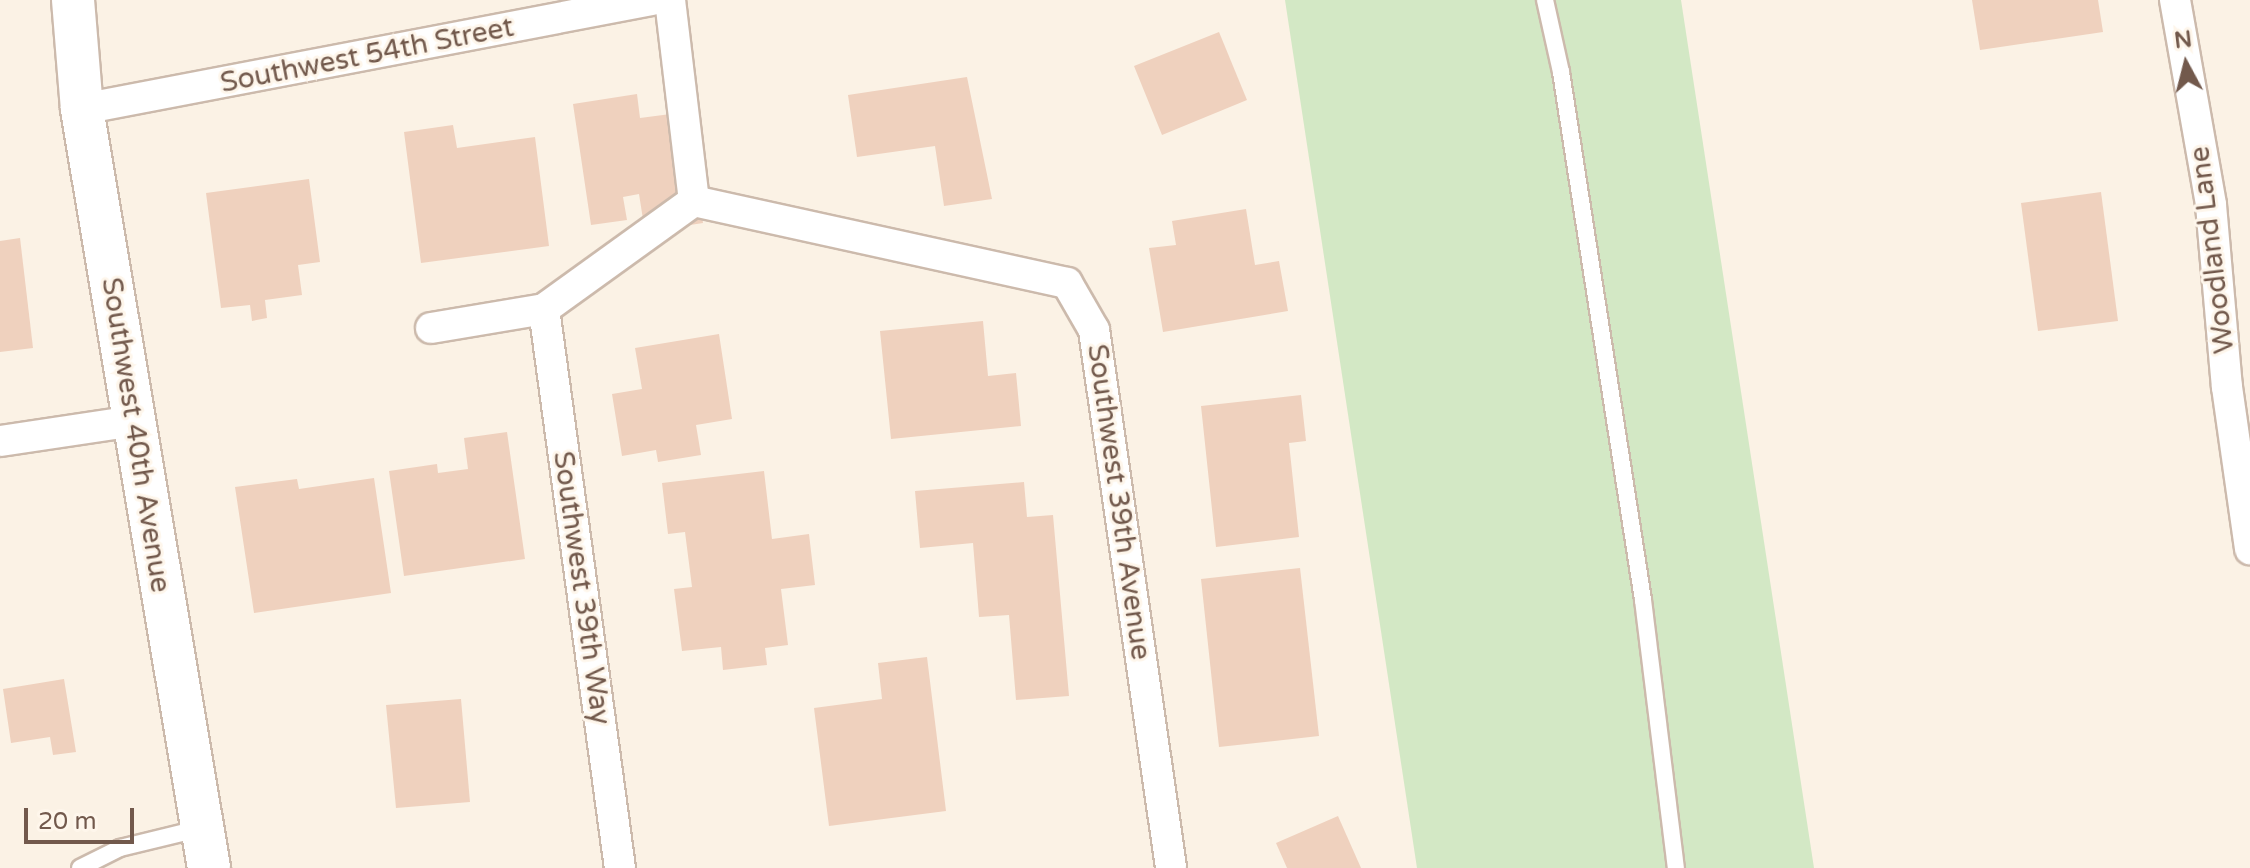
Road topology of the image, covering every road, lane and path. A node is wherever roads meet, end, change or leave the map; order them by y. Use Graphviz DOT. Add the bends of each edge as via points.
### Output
graph roads {
  1 [pos="73,0"];
  2 [pos="652,0"];
  3 [pos="670,0"];
  4 [pos="1545,0"];
  5 [pos="2175,0"];
  6 [pos="82,109"];
  7 [pos="694,201"];
  8 [pos="544,309"];
  9 [pos="431,328"];
  10 [pos="134,421"];
  11 [pos="0,441"];
  12 [pos="2250,549"];
  13 [pos="205,848"];
  14 [pos="80,868"];
  15 [pos="620,868"];
  16 [pos="1171,868"];
  17 [pos="1676,868"];
  1 -- 6 [label="street, Southwest 40th Avenue"];
  2 -- 6 [label="street, Southwest 54th Street"];
  3 -- 7 [label="street"];
  4 -- 17 [label="lane" via="1561,72 1643,600"];
  5 -- 12 [label="street, Woodland Lane" via="2211,205 2227,387"];
  6 -- 10 [label="street, Southwest 40th Avenue"];
  7 -- 8 [label="street"];
  7 -- 16 [label="street, Southwest 39th Avenue" via="1067,283 1094,330"];
  8 -- 9 [label="street"];
  8 -- 15 [label="street, Southwest 39th Way"];
  10 -- 11 [label="street"];
  10 -- 13 [label="street, Southwest 40th Avenue"];
  13 -- 14 [label="lane" via="120,848"];
}
